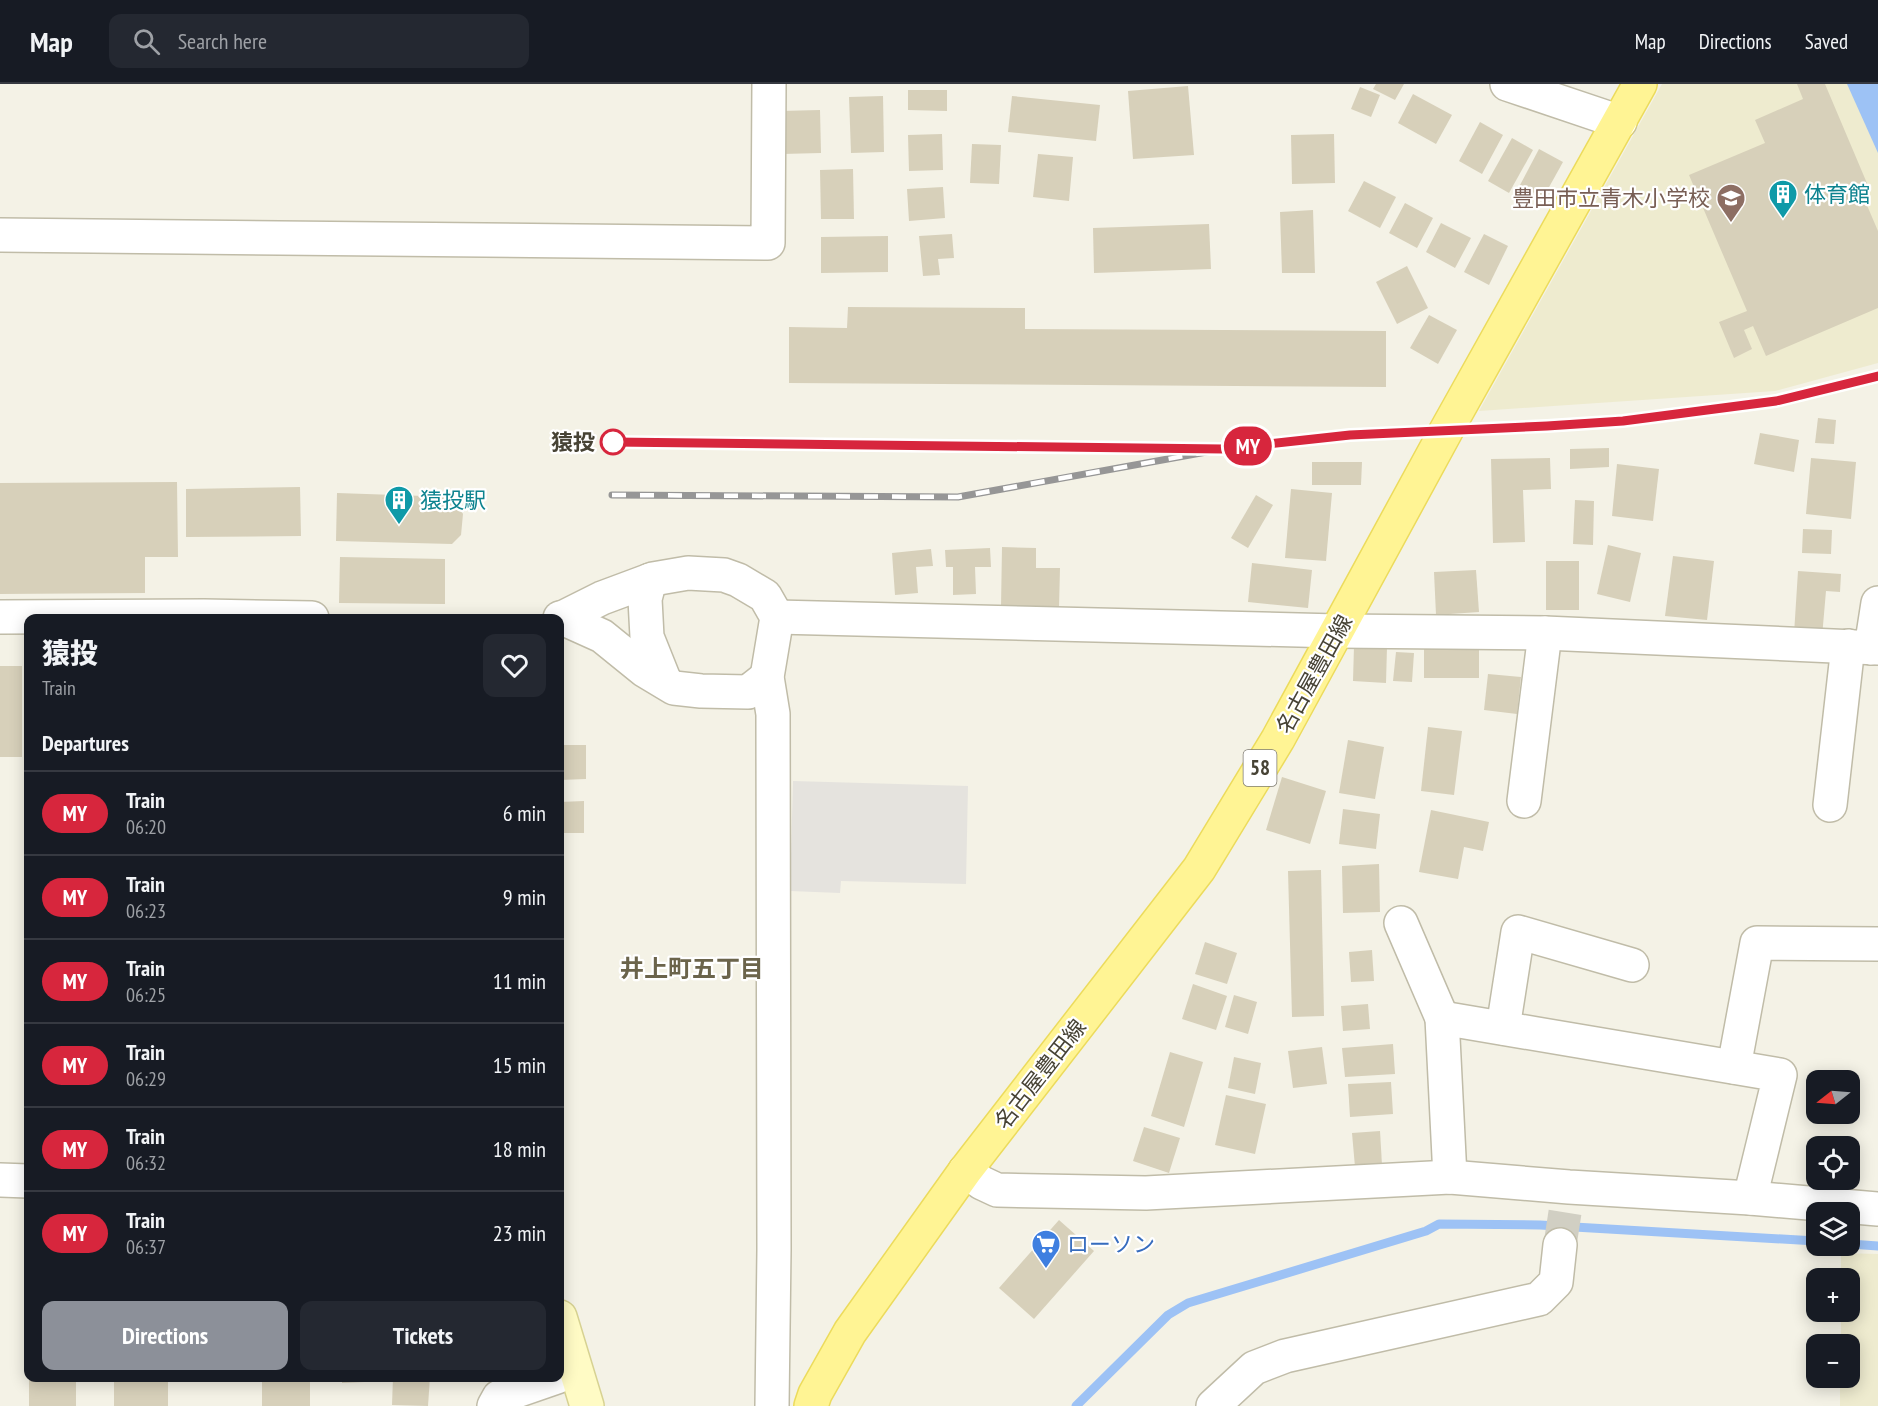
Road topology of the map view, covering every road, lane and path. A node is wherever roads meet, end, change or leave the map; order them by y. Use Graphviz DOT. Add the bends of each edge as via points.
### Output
graph roads {
  1 [pos="769,84"];
  2 [pos="1507,84"];
  3 [pos="1640,84"];
  4 [pos="1620,122"];
  5 [pos="0,235"];
  6 [pos="650,580"];
  7 [pos="1878,603"];
  8 [pos="0,617"];
  9 [pos="24,617"];
  10 [pos="564,617"];
  11 [pos="777,618"];
  12 [pos="564,619"];
  13 [pos="1338,631"];
  14 [pos="1545,633"];
  15 [pos="1866,647"];
  16 [pos="767,677"];
  17 [pos="665,682"];
  18 [pos="1524,801"];
  19 [pos="1830,805"];
  20 [pos="1401,923"];
  21 [pos="1878,944"];
  22 [pos="1632,964"];
  23 [pos="1442,1018"];
  24 [pos="1503,1029"];
  25 [pos="1734,1067"];
  26 [pos="965,1172"];
  27 [pos="1450,1177"];
  28 [pos="0,1180"];
  29 [pos="24,1181"];
  30 [pos="1750,1198"];
  31 [pos="1878,1209"];
  32 [pos="1560,1245"];
  33 [pos="564,1375"];
  34 [pos="543,1382"];
  35 [pos="494,1406"];
  36 [pos="586,1406"];
  37 [pos="772,1406"];
  38 [pos="811,1406"];
  39 [pos="1213,1406"];
  1 -- 5 [label="street" via="768,243"];
  2 -- 4 [label="street"];
  3 -- 4 [label="main road, 名古屋豊田線 / 58"];
  4 -- 13 [label="main road, 名古屋豊田線 / 58" via="1452,419"];
  6 -- 10 [label="street"];
  6 -- 11 [label="street" via="688,573 724,575 765,596"];
  6 -- 17 [label="street" via="645,599 647,637"];
  7 -- 15 [label="street"];
  8 -- 9 [label="street"];
  11 -- 13 [label="street"];
  11 -- 16 [label="street"];
  12 -- 17 [label="street" via="602,636"];
  13 -- 14 [label="street"];
  13 -- 26 [label="main road, 名古屋豊田線 / 58" via="1199,868"];
  14 -- 15 [label="street"];
  14 -- 18 [label="street"];
  15 -- 19 [label="street"];
  16 -- 17 [label="street" via="748,692 674,688"];
  16 -- 37 [label="street" via="773,714"];
  20 -- 23 [label="street"];
  21 -- 25 [label="street" via="1757,943"];
  22 -- 24 [label="street" via="1518,932"];
  23 -- 24 [label="street"];
  23 -- 27 [label="street"];
  24 -- 25 [label="street"];
  25 -- 30 [label="street" via="1780,1075"];
  26 -- 27 [label="street" via="997,1190 1146,1193"];
  26 -- 38 [label="main road, 名古屋豊田線 / 58" via="850,1332"];
  27 -- 30 [label="street" via="1567,1197"];
  28 -- 29 [label="street"];
  30 -- 31 [label="street"];
  32 -- 39 [label="street" via="1556,1282 1539,1299 1285,1356 1254,1368"];
  33 -- 36 [label="main road"];
  34 -- 35 [label="street" via="499,1397"];
}
